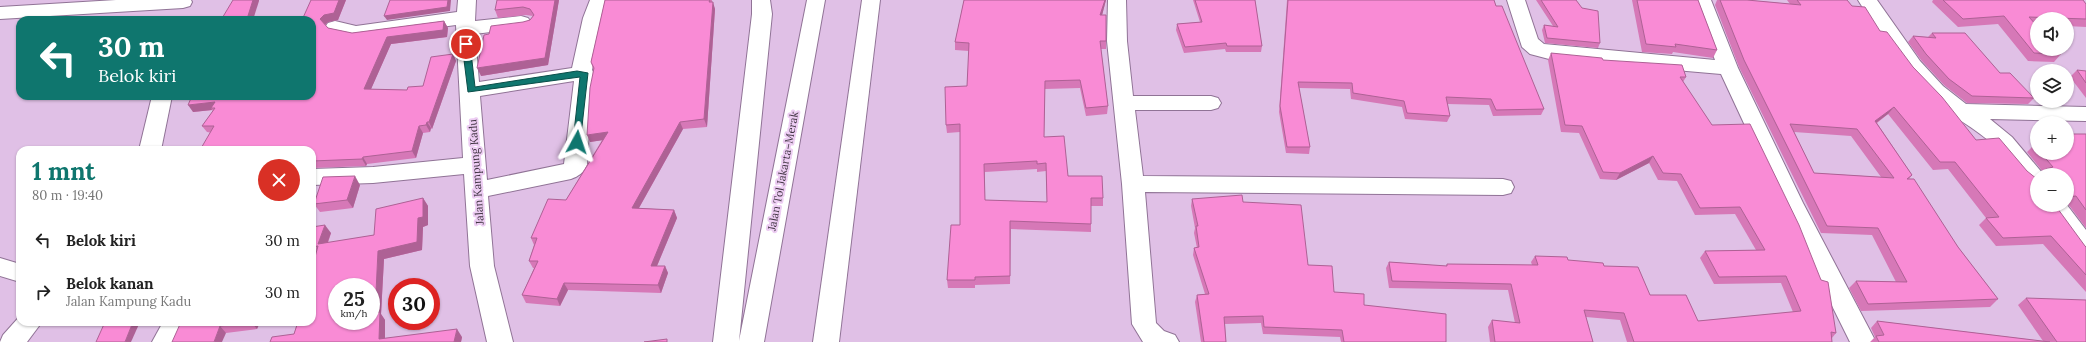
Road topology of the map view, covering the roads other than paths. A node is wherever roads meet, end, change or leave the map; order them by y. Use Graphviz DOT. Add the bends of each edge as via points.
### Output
graph roads {
  1 [pos="599,0"];
  2 [pos="761,0"];
  3 [pos="816,0"];
  4 [pos="871,0"];
  5 [pos="1117,0"];
  6 [pos="1516,0"];
  7 [pos="1702,0"];
  8 [pos="1867,0"];
  9 [pos="72,5"];
  10 [pos="182,8"];
  11 [pos="0,13"];
  12 [pos="466,15"];
  13 [pos="526,22"];
  14 [pos="335,27"];
  15 [pos="1728,68"];
  16 [pos="581,73"];
  17 [pos="471,90"];
  18 [pos="161,100"];
  19 [pos="1124,103"];
  20 [pos="1211,103"];
  21 [pos="1961,110"];
  22 [pos="2086,114"];
  23 [pos="151,146"];
  24 [pos="474,165"];
  25 [pos="2030,173"];
  26 [pos="316,177"];
  27 [pos="1133,184"];
  28 [pos="1503,187"];
  29 [pos="476,190"];
  30 [pos="2059,212"];
  31 [pos="2086,247"];
  32 [pos="0,267"];
  33 [pos="16,272"];
  34 [pos="26,326"];
  35 [pos="174,326"];
  36 [pos="12,342"];
  37 [pos="165,342"];
  38 [pos="500,342"];
  39 [pos="726,342"];
  40 [pos="751,342"];
  41 [pos="826,342"];
  42 [pos="1166,342"];
  43 [pos="1863,342"];
  1 -- 16 [label="main road"];
  2 -- 39 [label="main road" via="762,14"];
  3 -- 40 [label="main road, Jalan Tol Jakarta–Merak"];
  4 -- 41 [label="main road"];
  5 -- 19 [label="main road" via="1117,41"];
  6 -- 15 [label="main road" via="1529,42 1543,50"];
  7 -- 15 [label="main road"];
  8 -- 21 [label="main road" via="1913,66 1936,91"];
  9 -- 10 [label="main road"];
  9 -- 11 [label="main road"];
  12 -- 13 [label="main road"];
  12 -- 14 [label="main road" via="356,32"];
  12 -- 17 [label="main road, Jalan Kampung Kadu"];
  15 -- 43 [label="main road" via="1792,203"];
  16 -- 17 [label="main road"];
  16 -- 29 [label="main road" via="585,75 576,165 571,171"];
  17 -- 24 [label="main road, Jalan Kampung Kadu"];
  18 -- 23 [label="main road"];
  19 -- 20 [label="main road"];
  19 -- 27 [label="main road"];
  21 -- 22 [label="main road"];
  21 -- 25 [label="main road" via="1994,132 2012,149"];
  24 -- 26 [label="main road" via="373,175"];
  24 -- 29 [label="main road, Jalan Kampung Kadu"];
  27 -- 28 [label="main road"];
  27 -- 42 [label="main road" via="1144,324 1156,340"];
  29 -- 38 [label="main road, Jalan Kampung Kadu" via="482,266"];
  30 -- 31 [label="main road"];
  32 -- 33 [label="main road"];
  34 -- 36 [label="main road"];
  35 -- 37 [label="main road"];
}
